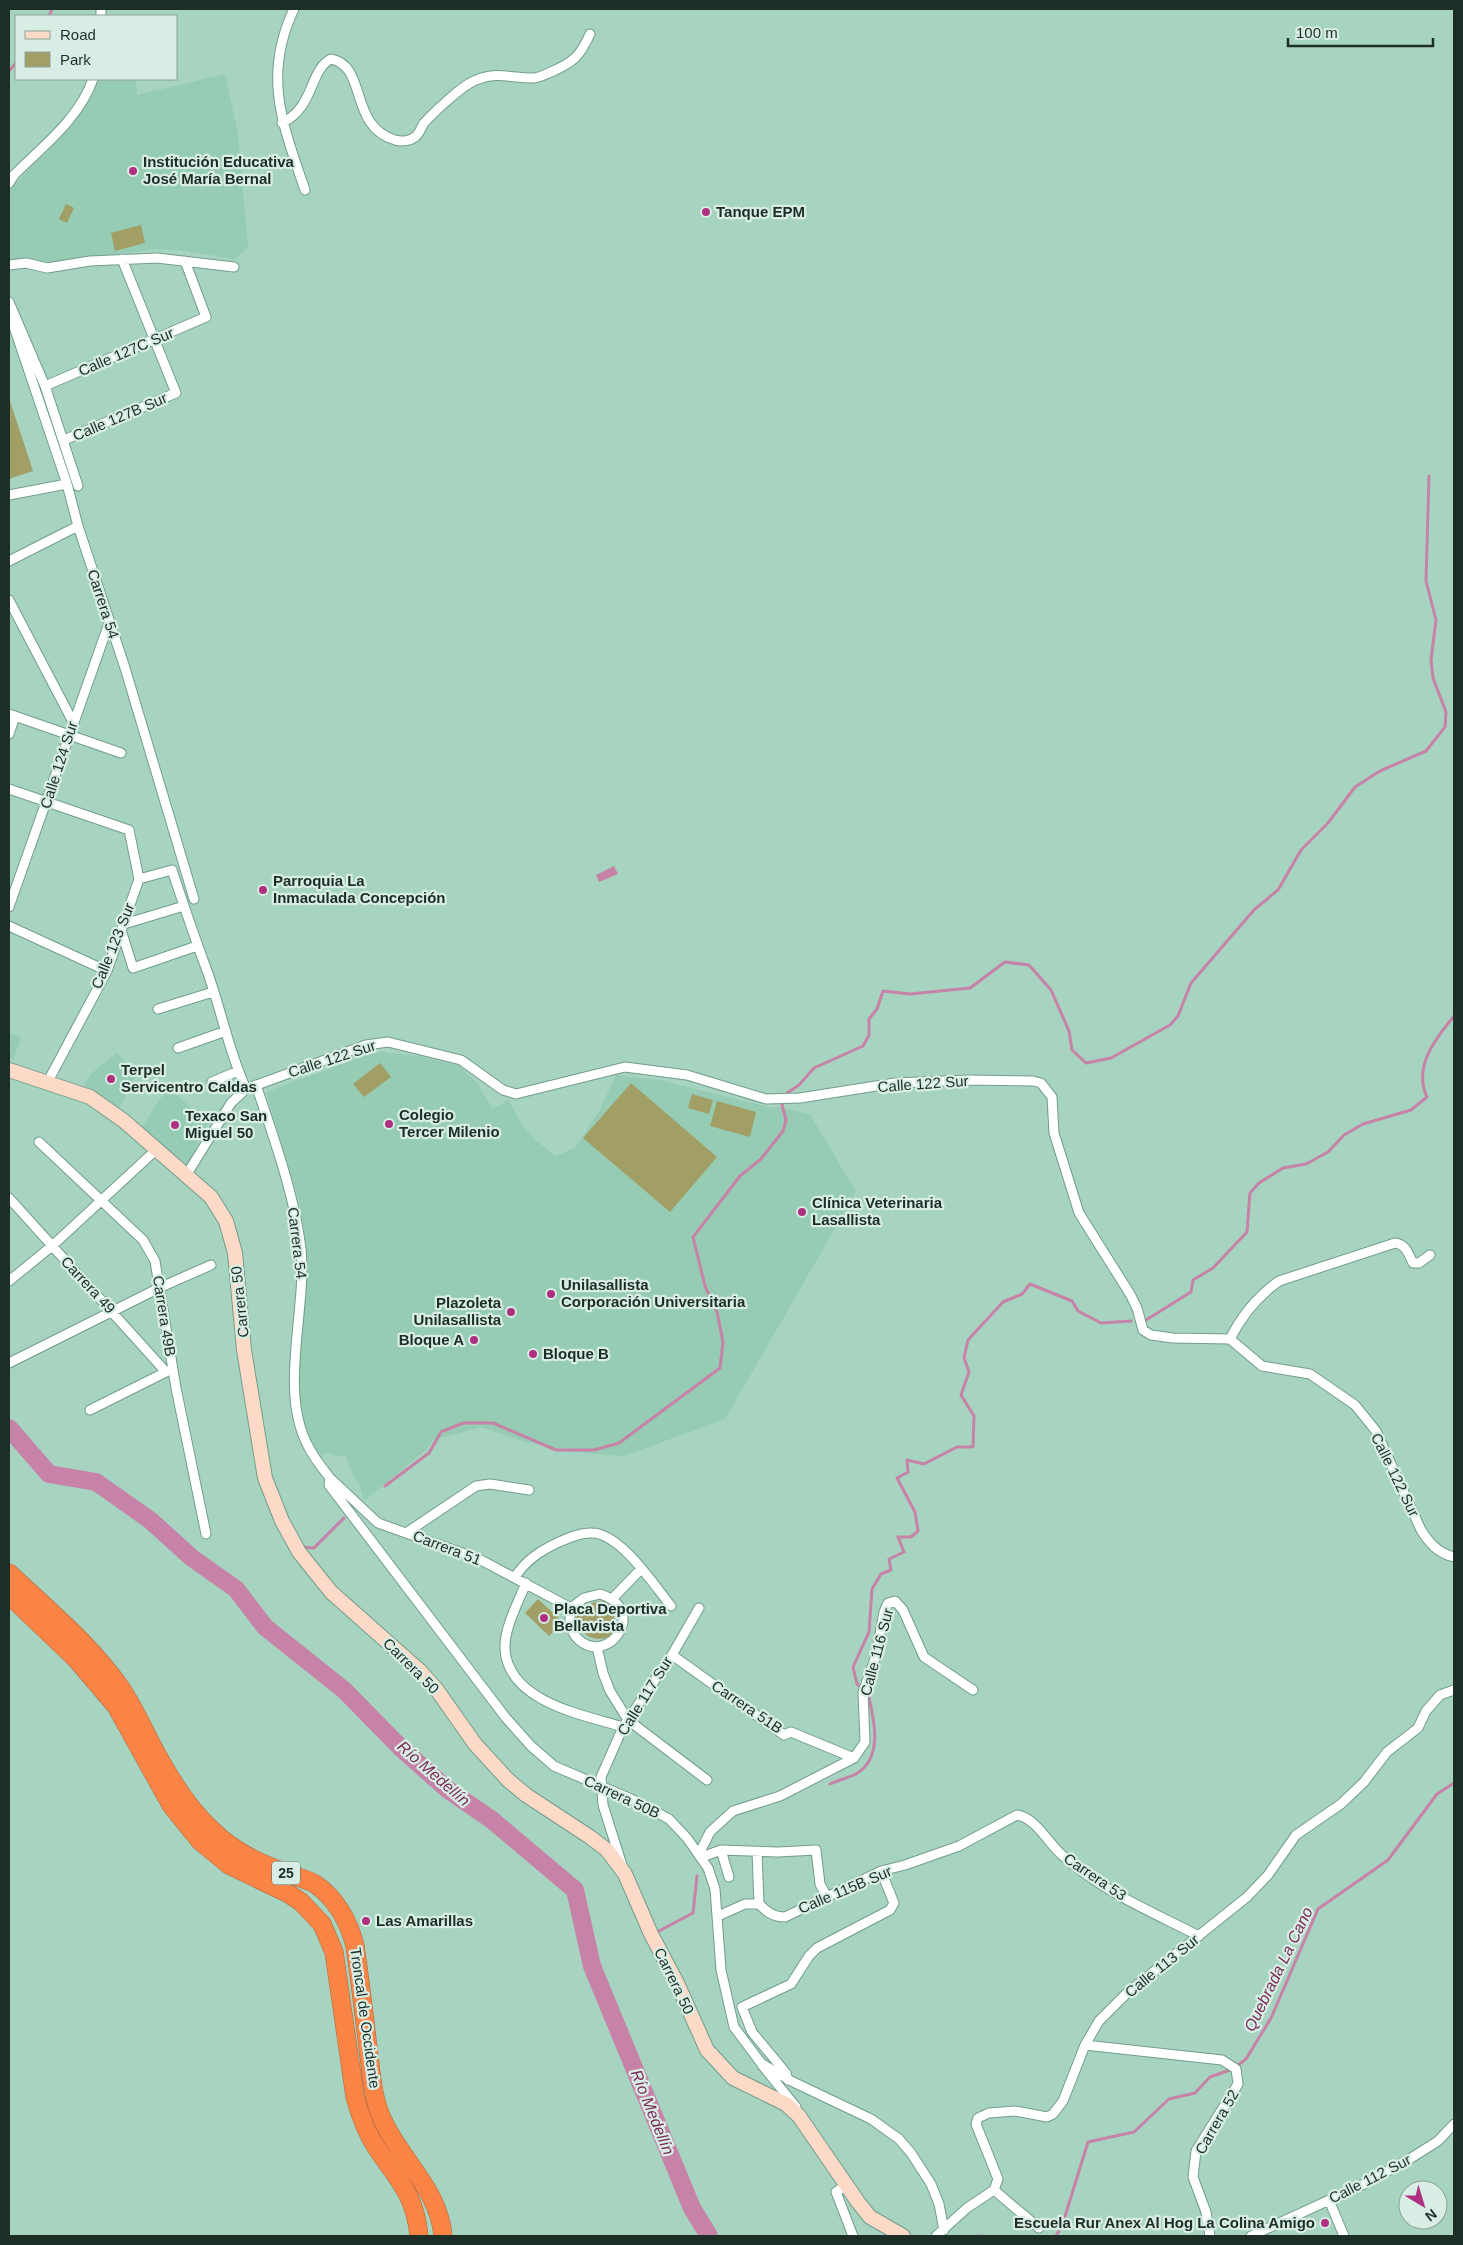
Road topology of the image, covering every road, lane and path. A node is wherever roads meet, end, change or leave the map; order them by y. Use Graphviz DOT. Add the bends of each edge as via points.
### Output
graph roads {
  1 [pos="294,9"];
  2 [pos="590,34"];
  3 [pos="93,80"];
  4 [pos="282,123"];
  5 [pos="9,183"];
  6 [pos="305,190"];
  7 [pos="122,259"];
  8 [pos="185,261"];
  9 [pos="9,265"];
  10 [pos="234,267"];
  11 [pos="9,302"];
  12 [pos="9,312"];
  13 [pos="154,340"];
  14 [pos="45,386"];
  15 [pos="64,440"];
  16 [pos="67,484"];
  17 [pos="78,486"];
  18 [pos="9,495"];
  19 [pos="78,526"];
  20 [pos="9,561"];
  21 [pos="9,600"];
  22 [pos="109,623"];
  23 [pos="12,715"];
  24 [pos="73,722"];
  25 [pos="9,734"];
  26 [pos="69,735"];
  27 [pos="121,753"];
  28 [pos="9,789"];
  29 [pos="47,801"];
  30 [pos="139,879"];
  31 [pos="178,889"];
  32 [pos="9,906"];
  33 [pos="184,906"];
  34 [pos="9,926"];
  35 [pos="122,927"];
  36 [pos="197,946"];
  37 [pos="107,971"];
  38 [pos="213,992"];
  39 [pos="158,1009"];
  40 [pos="226,1031"];
  41 [pos="178,1048"];
  42 [pos="9,1070"];
  43 [pos="238,1071"];
  44 [pos="212,1082"];
  45 [pos="47,1083"];
  46 [pos="256,1085"];
  47 [pos="246,1089"];
  48 [pos="39,1142"];
  49 [pos="157,1150"];
  50 [pos="187,1174"];
  51 [pos="9,1198"];
  52 [pos="101,1201"];
  53 [pos="52,1246"];
  54 [pos="1430,1255"];
  55 [pos="212,1265"];
  56 [pos="9,1281"];
  57 [pos="159,1288"];
  58 [pos="113,1312"];
  59 [pos="1230,1339"];
  60 [pos="9,1363"];
  61 [pos="170,1370"];
  62 [pos="296,1406"];
  63 [pos="90,1410"];
  64 [pos="330,1478"];
  65 [pos="529,1490"];
  66 [pos="406,1532"];
  67 [pos="206,1534"];
  68 [pos="1454,1557"];
  69 [pos="641,1569"];
  70 [pos="9,1573"];
  71 [pos="514,1577"];
  72 [pos="526,1583"];
  73 [pos="9,1595"];
  74 [pos="613,1598"];
  75 [pos="671,1606"];
  76 [pos="571,1608"];
  77 [pos="699,1608"];
  78 [pos="598,1647"];
  79 [pos="672,1654"];
  80 [pos="974,1690"];
  81 [pos="1454,1690"];
  82 [pos="626,1723"];
  83 [pos="854,1758"];
  84 [pos="707,1780"];
  85 [pos="601,1787"];
  86 [pos="1028,1819"];
  87 [pos="721,1850"];
  88 [pos="757,1851"];
  89 [pos="701,1855"];
  90 [pos="881,1871"];
  91 [pos="625,1874"];
  92 [pos="729,1877"];
  93 [pos="827,1896"];
  94 [pos="760,1904"];
  95 [pos="718,1916"];
  96 [pos="1200,1936"];
  97 [pos="1085,2045"];
  98 [pos="761,2063"];
  99 [pos="788,2080"];
  100 [pos="803,2120"];
  101 [pos="1454,2124"];
  102 [pos="846,2185"];
  103 [pos="994,2190"];
  104 [pos="1329,2200"];
  105 [pos="1039,2228"];
  106 [pos="944,2230"];
  107 [pos="419,2236"];
  108 [pos="443,2236"];
  109 [pos="853,2236"];
  110 [pos="903,2236"];
  111 [pos="936,2236"];
  112 [pos="1210,2236"];
  113 [pos="1251,2236"];
  114 [pos="1344,2236"];
  1 -- 4 [label="street" via="277,58"];
  2 -- 4 [label="street" via="576,58 548,74 535,78 489,75 468,84 424,124 417,136 408,140 400,142 387,138 367,119 353,77 344,63 331,58 321,66 304,105 293,118"];
  3 -- 5 [label="street" via="76,112"];
  4 -- 6 [label="street"];
  7 -- 8 [label="street"];
  7 -- 9 [label="street" via="47,268 26,263"];
  7 -- 13 [label="street"];
  8 -- 10 [label="street"];
  8 -- 13 [label="street, Calle 127C Sur" via="206,317"];
  11 -- 14 [label="street"];
  12 -- 16 [label="street, Carrera 54"];
  13 -- 14 [label="street, Calle 127C Sur"];
  13 -- 15 [label="street, Calle 127B Sur" via="176,393"];
  14 -- 15 [label="street"];
  15 -- 17 [label="street"];
  16 -- 18 [label="street"];
  16 -- 19 [label="street, Carrera 54"];
  19 -- 20 [label="street"];
  19 -- 22 [label="street, Carrera 54"];
  21 -- 24 [label="street"];
  22 -- 24 [label="street, Calle 124 Sur"];
  22 -- 31 [label="street, Carrera 54" via="137,705 194,899"];
  23 -- 25 [label="street"];
  23 -- 26 [label="street"];
  24 -- 26 [label="street, Calle 124 Sur"];
  26 -- 27 [label="street"];
  26 -- 29 [label="street, Calle 124 Sur"];
  28 -- 29 [label="street"];
  29 -- 30 [label="street, Calle 123 Sur" via="129,830"];
  29 -- 32 [label="street, Calle 124 Sur"];
  30 -- 31 [label="street" via="172,870"];
  30 -- 35 [label="street, Calle 123 Sur"];
  31 -- 33 [label="street"];
  33 -- 35 [label="street"];
  33 -- 36 [label="street"];
  34 -- 37 [label="street"];
  35 -- 36 [label="street" via="133,968"];
  35 -- 37 [label="street, Calle 123 Sur"];
  36 -- 38 [label="street"];
  37 -- 45 [label="street, Calle 123 Sur"];
  38 -- 39 [label="street"];
  38 -- 40 [label="street"];
  40 -- 41 [label="street"];
  40 -- 43 [label="street"];
  42 -- 45 [label="main road, Carrera 50"];
  43 -- 44 [label="street"];
  43 -- 47 [label="street"];
  45 -- 49 [label="main road, Carrera 50" via="90,1097"];
  46 -- 47 [label="street, Calle 122 Sur"];
  46 -- 59 [label="street, Calle 122 Sur" via="366,1045 388,1042 461,1060 502,1090 516,1094 625,1067 687,1075 766,1099 800,1098 895,1083 1033,1080 1041,1083 1052,1097 1054,1133 1079,1213 1130,1294 1143,1330 1151,1335 1173,1338"];
  46 -- 62 [label="street, Carrera 54" via="291,1197 300,1247 302,1290 294,1366"];
  47 -- 50 [label="street, Calle 122 Sur" via="231,1103"];
  48 -- 52 [label="street, Carrera 49B"];
  49 -- 50 [label="main road, Carrera 50"];
  49 -- 52 [label="street"];
  50 -- 91 [label="main road, Carrera 50" via="211,1197 231,1234 261,1459 272,1500 298,1552 331,1592 420,1670 475,1744 508,1780 607,1850"];
  51 -- 53 [label="street, Carrera 49"];
  52 -- 53 [label="street"];
  52 -- 57 [label="street, Carrera 49B" via="150,1249"];
  53 -- 56 [label="street"];
  53 -- 58 [label="street, Carrera 49"];
  54 -- 59 [label="street" via="1419,1263 1413,1263 1405,1248 1395,1243 1279,1281 1265,1291 1241,1318"];
  55 -- 57 [label="street"];
  57 -- 58 [label="street"];
  57 -- 61 [label="street, Carrera 49B"];
  58 -- 60 [label="street"];
  58 -- 61 [label="street, Carrera 49"];
  59 -- 68 [label="street, Calle 122 Sur" via="1262,1366 1310,1374 1355,1405 1376,1431 1430,1544"];
  61 -- 63 [label="street"];
  61 -- 67 [label="street, Carrera 49B"];
  62 -- 64 [label="street, Carrera 50B" via="306,1444"];
  64 -- 66 [label="street, Carrera 51" via="378,1523"];
  64 -- 85 [label="street, Carrera 50B" via="329,1485 514,1728 554,1766"];
  65 -- 66 [label="street" via="490,1484 476,1486"];
  66 -- 71 [label="street, Carrera 51" via="479,1559"];
  69 -- 71 [label="street" via="621,1545 592,1532 550,1546 523,1563"];
  69 -- 74 [label="street"];
  69 -- 75 [label="street"];
  70 -- 108 [label="highway, Troncal de Occidente / 25" via="110,1674 160,1762 211,1830 250,1857 313,1883 341,1911 356,1946 370,2066 380,2115 430,2194 440,2217"];
  71 -- 72 [label="street, Carrera 51"];
  72 -- 76 [label="street, Carrera 51"];
  72 -- 82 [label="street" via="505,1648 507,1661 516,1676 530,1692 562,1708"];
  73 -- 107 [label="highway, Troncal de Occidente / 25" via="77,1660 116,1706 171,1806 200,1841 229,1865 296,1898 322,1924 334,1952 360,2115 376,2147 407,2192 416,2214"];
  74 -- 76 [label="street" via="600,1594 584,1598"];
  74 -- 78 [label="street" via="623,1617 622,1628 612,1641"];
  76 -- 78 [label="street" via="569,1622 573,1635 584,1644"];
  77 -- 79 [label="street, Calle 117 Sur"];
  78 -- 82 [label="street" via="603,1673"];
  79 -- 82 [label="street, Calle 117 Sur"];
  79 -- 83 [label="street, Carrera 51B" via="784,1734 791,1732"];
  80 -- 83 [label="street, Calle 116 Sur" via="924,1657 903,1610 895,1601 888,1603 876,1656 863,1692 865,1742"];
  81 -- 96 [label="street, Calle 113 Sur" via="1440,1695 1426,1711 1418,1728 1387,1752 1364,1782 1341,1804 1301,1830 1252,1892"];
  82 -- 84 [label="street"];
  82 -- 85 [label="street, Calle 117 Sur" via="601,1777"];
  83 -- 89 [label="street" via="780,1796 733,1811 710,1832"];
  85 -- 89 [label="street, Carrera 50B" via="631,1798 669,1819"];
  85 -- 91 [label="street, Calle 117 Sur" via="603,1805"];
  86 -- 90 [label="street, Calle 115B Sur" via="1017,1815 959,1846"];
  86 -- 96 [label="street, Carrera 53" via="1062,1855 1110,1891"];
  87 -- 88 [label="street"];
  87 -- 89 [label="street"];
  87 -- 92 [label="street"];
  88 -- 93 [label="street" via="816,1850 820,1884"];
  88 -- 94 [label="street"];
  89 -- 95 [label="street, Carrera 50B" via="715,1889"];
  90 -- 93 [label="street, Calle 115B Sur"];
  90 -- 99 [label="street" via="894,1903 890,1910 817,1948 791,1984 741,2009 752,2032 786,2073"];
  91 -- 100 [label="main road, Carrera 50" via="707,2050 733,2078 786,2104"];
  93 -- 94 [label="street, Calle 115B Sur" via="785,1917 766,1912"];
  94 -- 95 [label="street" via="745,1904"];
  95 -- 98 [label="street, Carrera 50B" via="721,1970 732,2022"];
  96 -- 97 [label="street, Calle 113 Sur" via="1127,1993 1099,2021"];
  97 -- 103 [label="street, Calle 113 Sur" via="1063,2101 1053,2114 1047,2117 1015,2111 989,2113 978,2118 976,2124 998,2179"];
  97 -- 112 [label="street, Carrera 52" via="1222,2060 1235,2068 1238,2084 1196,2151 1193,2177 1206,2212"];
  98 -- 99 [label="street, Carrera 50B"];
  98 -- 100 [label="street" via="793,2102"];
  99 -- 106 [label="street, Carrera 50B" via="871,2120 899,2139 931,2184"];
  100 -- 102 [label="main road, Carrera 50"];
  101 -- 104 [label="street, Calle 112 Sur" via="1432,2146"];
  102 -- 109 [label="street" via="836,2192"];
  102 -- 110 [label="main road, Carrera 50" via="870,2216"];
  103 -- 105 [label="street"];
  103 -- 106 [label="street" via="967,2208"];
  104 -- 113 [label="street, Calle 112 Sur"];
  104 -- 114 [label="street"];
  106 -- 111 [label="street"];
}
